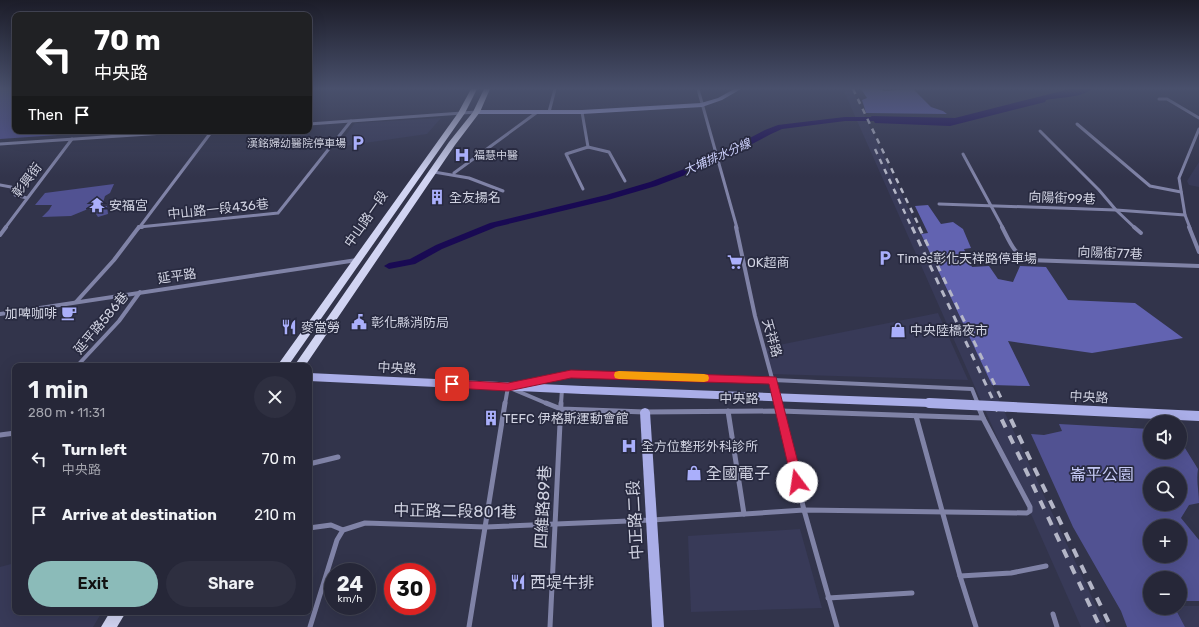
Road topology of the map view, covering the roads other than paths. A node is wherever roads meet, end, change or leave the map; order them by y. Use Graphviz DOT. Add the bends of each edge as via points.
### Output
graph roads {
  1 [pos="389,118"];
  2 [pos="457,118"];
  3 [pos="471,118"];
  4 [pos="529,118"];
  5 [pos="583,118"];
  6 [pos="706,118"];
  7 [pos="351,121"];
  8 [pos="312,124"];
  9 [pos="1077,124"];
  10 [pos="1199,129"];
  11 [pos="1040,131"];
  12 [pos="148,134"];
  13 [pos="210,134"];
  14 [pos="72,139"];
  15 [pos="0,144"];
  16 [pos="588,147"];
  17 [pos="963,154"];
  18 [pos="434,172"];
  19 [pos="454,173"];
  20 [pos="626,182"];
  21 [pos="0,185"];
  22 [pos="583,189"];
  23 [pos="503,191"];
  24 [pos="1181,192"];
  25 [pos="27,198"];
  26 [pos="939,204"];
  27 [pos="992,206"];
  28 [pos="1116,210"];
  29 [pos="1185,215"];
  30 [pos="6,227"];
  31 [pos="139,227"];
  32 [pos="0,228"];
  33 [pos="1141,233"];
  34 [pos="0,235"];
  35 [pos="1199,252"];
  36 [pos="357,260"];
  37 [pos="1199,266"];
  38 [pos="140,292"];
  39 [pos="76,302"];
  40 [pos="0,314"];
  41 [pos="80,363"];
  42 [pos="284,363"];
  43 [pos="301,363"];
  44 [pos="312,377"];
  45 [pos="773,380"];
  46 [pos="508,387"];
  47 [pos="562,389"];
  48 [pos="561,408"];
  49 [pos="645,412"];
  50 [pos="728,412"];
  51 [pos="780,412"];
  52 [pos="916,416"];
  53 [pos="1199,416"];
  54 [pos="984,418"];
  55 [pos="12,433"];
  56 [pos="0,435"];
  57 [pos="338,457"];
  58 [pos="312,463"];
  59 [pos="804,510"];
  60 [pos="942,511"];
  61 [pos="744,514"];
  62 [pos="652,520"];
  63 [pos="555,524"];
  64 [pos="312,527"];
  65 [pos="486,527"];
  66 [pos="343,530"];
  67 [pos="1046,566"];
  68 [pos="960,576"];
  69 [pos="912,593"];
  70 [pos="828,598"];
  71 [pos="1053,614"];
  72 [pos="117,615"];
  73 [pos="108,627"];
  74 [pos="310,627"];
  75 [pos="470,627"];
  76 [pos="550,627"];
  77 [pos="658,627"];
  78 [pos="837,627"];
  79 [pos="976,627"];
  80 [pos="1057,627"];
  1 -- 7 [label="street"];
  2 -- 36 [label="main road, 中山路一段"];
  3 -- 18 [label="main road"];
  4 -- 19 [label="street"];
  5 -- 16 [label="street"];
  6 -- 45 [label="street, 天祥路" via="735,218 755,316"];
  7 -- 8 [label="street"];
  7 -- 31 [label="street, 中山路一段436巷" via="278,213"];
  9 -- 24 [label="street" via="1150,186"];
  10 -- 24 [label="street" via="1179,178"];
  11 -- 28 [label="street"];
  12 -- 14 [label="street"];
  13 -- 31 [label="street, 中山路一段436巷"];
  14 -- 15 [label="street"];
  14 -- 25 [label="street, 彰興街"];
  16 -- 20 [label="street" via="609,152"];
  16 -- 22 [label="street" via="566,154"];
  17 -- 27 [label="street"];
  18 -- 19 [label="street"];
  18 -- 43 [label="main road"];
  19 -- 23 [label="street"];
  21 -- 25 [label="street" via="11,187 15,195"];
  24 -- 29 [label="street"];
  25 -- 30 [label="street, 彰興街"];
  26 -- 27 [label="street, 向陽街99巷"];
  27 -- 28 [label="street, 向陽街99巷"];
  27 -- 37 [label="street, 向陽街77巷" via="1015,251 1028,260"];
  28 -- 29 [label="street, 向陽街99巷"];
  28 -- 33 [label="street"];
  29 -- 35 [label="street"];
  30 -- 32 [label="street"];
  30 -- 34 [label="street, 彰興街"];
  31 -- 39 [label="street, 中山路一段436巷" via="114,260"];
  36 -- 38 [label="street, 延平路"];
  36 -- 42 [label="main road, 中山路一段"];
  38 -- 39 [label="street, 延平路"];
  38 -- 41 [label="street, 延平路586巷"];
  39 -- 40 [label="street, 延平路"];
  44 -- 46 [label="street, 中央路"];
  45 -- 46 [label="street, 中央路" via="571,374"];
  45 -- 51 [label="street, 天祥路"];
  45 -- 54 [label="street, 中央路" via="972,389"];
  46 -- 47 [label="street, 中央路"];
  46 -- 48 [label="street, 中央路"];
  46 -- 65 [label="street"];
  47 -- 48 [label="street, 四維路89巷"];
  47 -- 53 [label="street, 中央路, bridge" via="1021,406"];
  48 -- 49 [label="street, 中央路"];
  48 -- 63 [label="street, 四維路89巷"];
  49 -- 50 [label="street, 中央路"];
  49 -- 62 [label="street, 中正路二段"];
  50 -- 51 [label="street, 中央路"];
  50 -- 61 [label="street"];
  51 -- 52 [label="street, 中央路"];
  51 -- 59 [label="street, 天祥路"];
  52 -- 54 [label="street, 中央路"];
  52 -- 60 [label="street"];
  54 -- 60 [label="street, 中正路二段801巷" via="1030,511"];
  55 -- 56 [label="street"];
  57 -- 58 [label="street"];
  59 -- 60 [label="street, 中正路二段801巷"];
  59 -- 61 [label="street, 中正路二段801巷"];
  59 -- 70 [label="street, 天祥路"];
  60 -- 68 [label="street"];
  61 -- 62 [label="street, 中正路二段801巷"];
  62 -- 63 [label="street, 中正路二段801巷"];
  62 -- 77 [label="street, 中正路二段"];
  63 -- 65 [label="street, 中正路二段801巷"];
  63 -- 76 [label="street, 四維路89巷"];
  64 -- 66 [label="street" via="331,524"];
  65 -- 66 [label="street, 中正路二段801巷" via="378,523 353,525"];
  65 -- 75 [label="street"];
  66 -- 74 [label="street" via="337,540"];
  67 -- 68 [label="street" via="1011,573"];
  68 -- 79 [label="street"];
  69 -- 70 [label="street"];
  70 -- 78 [label="street, 天祥路"];
  71 -- 80 [label="street"];
  72 -- 73 [label="main road"];
}
